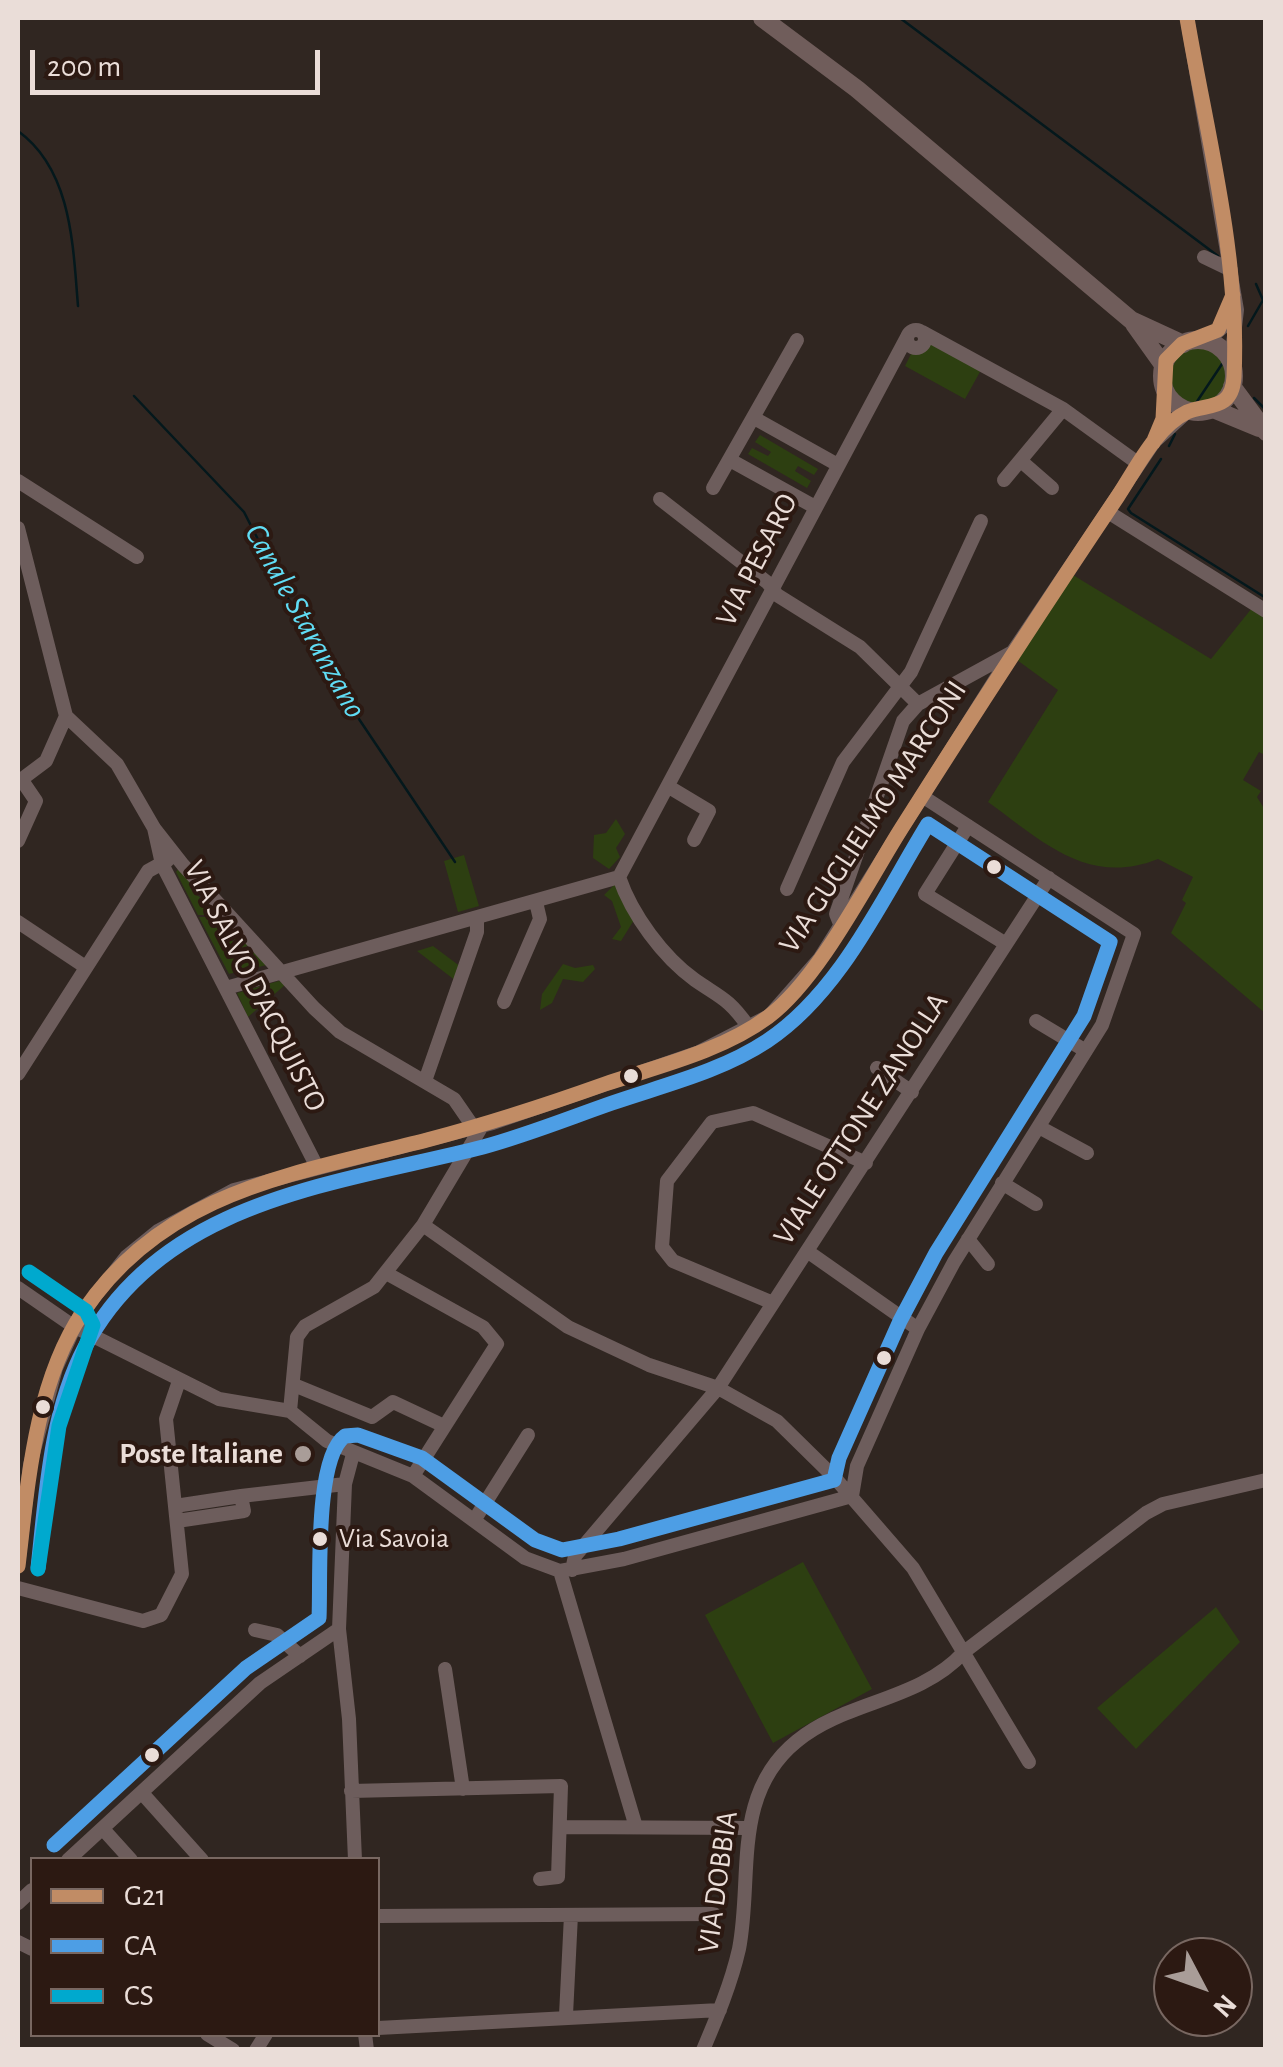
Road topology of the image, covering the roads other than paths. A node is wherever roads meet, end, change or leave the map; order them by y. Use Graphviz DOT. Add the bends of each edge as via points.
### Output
graph roads {
  1 [pos="762,18"];
  2 [pos="1187,18"];
  3 [pos="1204,256"];
  4 [pos="1232,270"];
  5 [pos="1234,292"];
  6 [pos="1131,320"];
  7 [pos="798,340"];
  8 [pos="1207,342"];
  9 [pos="1182,344"];
  10 [pos="1230,360"];
  11 [pos="1164,366"];
  12 [pos="1232,386"];
  13 [pos="1167,394"];
  14 [pos="1213,408"];
  15 [pos="1063,409"];
  16 [pos="1188,410"];
  17 [pos="754,418"];
  18 [pos="1264,431"];
  19 [pos="1161,432"];
  20 [pos="730,460"];
  21 [pos="1021,462"];
  22 [pos="1139,464"];
  23 [pos="838,465"];
  24 [pos="1004,480"];
  25 [pos="18,482"];
  26 [pos="713,488"];
  27 [pos="1052,488"];
  28 [pos="660,500"];
  29 [pos="815,508"];
  30 [pos="1108,512"];
  31 [pos="981,521"];
  32 [pos="18,528"];
  33 [pos="136,556"];
  34 [pos="773,590"];
  35 [pos="1266,612"];
  36 [pos="1012,653"];
  37 [pos="898,683"];
  38 [pos="918,704"];
  39 [pos="66,716"];
  40 [pos="19,780"];
  41 [pos="669,787"];
  42 [pos="922,796"];
  43 [pos="968,826"];
  44 [pos="154,828"];
  45 [pos="694,840"];
  46 [pos="18,841"];
  47 [pos="176,856"];
  48 [pos="162,864"];
  49 [pos="620,877"];
  50 [pos="1049,878"];
  51 [pos="787,890"];
  52 [pos="536,902"];
  53 [pos="477,918"];
  54 [pos="18,922"];
  55 [pos="840,924"];
  56 [pos="1006,944"];
  57 [pos="84,966"];
  58 [pos="282,973"];
  59 [pos="226,988"];
  60 [pos="504,1002"];
  61 [pos="1036,1021"];
  62 [pos="748,1026"];
  63 [pos="1086,1051"];
  64 [pos="877,1068"];
  65 [pos="18,1074"];
  66 [pos="425,1081"];
  67 [pos="912,1092"];
  68 [pos="1039,1126"];
  69 [pos="478,1127"];
  70 [pos="1087,1154"];
  71 [pos="866,1163"];
  72 [pos="316,1167"];
  73 [pos="1002,1184"];
  74 [pos="1036,1204"];
  75 [pos="424,1225"];
  76 [pos="968,1239"];
  77 [pos="807,1251"];
  78 [pos="988,1264"];
  79 [pos="386,1273"];
  80 [pos="18,1288"];
  81 [pos="773,1304"];
  82 [pos="73,1326"];
  83 [pos="918,1329"];
  84 [pos="179,1381"];
  85 [pos="294,1384"];
  86 [pos="718,1388"];
  87 [pos="290,1412"];
  88 [pos="442,1425"];
  89 [pos="528,1435"];
  90 [pos="352,1454"];
  91 [pos="856,1466"];
  92 [pos="412,1476"];
  93 [pos="835,1478"];
  94 [pos="1266,1480"];
  95 [pos="345,1484"];
  96 [pos="852,1496"];
  97 [pos="176,1514"];
  98 [pos="475,1519"];
  99 [pos="20,1529"];
  100 [pos="18,1566"];
  101 [pos="566,1571"];
  102 [pos="18,1588"];
  103 [pos="339,1629"];
  104 [pos="255,1630"];
  105 [pos="964,1652"];
  106 [pos="300,1656"];
  107 [pos="445,1669"];
  108 [pos="1029,1762"];
  109 [pos="464,1789"];
  110 [pos="351,1792"];
  111 [pos="142,1793"];
  112 [pos="560,1826"];
  113 [pos="636,1828"];
  114 [pos="748,1828"];
  115 [pos="103,1829"];
  116 [pos="71,1857"];
  117 [pos="128,1857"];
  118 [pos="199,1857"];
  119 [pos="355,1857"];
  120 [pos="540,1879"];
  121 [pos="714,1914"];
  122 [pos="571,1915"];
  123 [pos="380,1916"];
  124 [pos="720,2010"];
  125 [pos="566,2015"];
  126 [pos="380,2028"];
  127 [pos="702,2050"];
  1 -- 6 [label="main road" via="856,88"];
  2 -- 4 [label="street"];
  3 -- 4 [label="street"];
  4 -- 5 [label="street"];
  5 -- 8 [label="street" via="1224,324"];
  5 -- 10 [label="street"];
  6 -- 9 [label="main road"];
  6 -- 11 [label="main road"];
  7 -- 17 [label="street"];
  8 -- 9 [label="main road"];
  8 -- 10 [label="main road"];
  9 -- 11 [label="main road"];
  10 -- 12 [label="main road"];
  11 -- 13 [label="main road"];
  12 -- 14 [label="main road"];
  12 -- 18 [label="main road"];
  13 -- 16 [label="main road"];
  13 -- 19 [label="street, VIA GUGLIELMO MARCONI"];
  14 -- 16 [label="main road"];
  14 -- 18 [label="main road"];
  15 -- 21 [label="street"];
  15 -- 22 [label="street"];
  15 -- 23 [label="street, VIA PESARO" via="914,339 896,359"];
  16 -- 19 [label="street, VIA GUGLIELMO MARCONI"];
  17 -- 20 [label="street"];
  17 -- 23 [label="street"];
  19 -- 22 [label="street, VIA GUGLIELMO MARCONI"];
  20 -- 26 [label="street"];
  20 -- 29 [label="street"];
  21 -- 24 [label="street"];
  21 -- 27 [label="street"];
  22 -- 30 [label="street, VIA GUGLIELMO MARCONI"];
  23 -- 29 [label="street, VIA PESARO"];
  25 -- 33 [label="street"];
  28 -- 34 [label="street"];
  29 -- 34 [label="street, VIA PESARO"];
  30 -- 35 [label="street"];
  30 -- 36 [label="street, VIA GUGLIELMO MARCONI"];
  31 -- 37 [label="street" via="911,672"];
  32 -- 39 [label="street"];
  34 -- 37 [label="street" via="860,647"];
  34 -- 41 [label="street, VIA PESARO"];
  36 -- 38 [label="street"];
  36 -- 42 [label="street, VIA GUGLIELMO MARCONI"];
  37 -- 38 [label="street"];
  37 -- 51 [label="street" via="843,762"];
  38 -- 55 [label="street" via="904,722 848,879 836,914"];
  39 -- 40 [label="street" via="46,761"];
  39 -- 44 [label="street" via="125,774"];
  40 -- 46 [label="street" via="36,801"];
  41 -- 45 [label="street" via="708,812"];
  41 -- 49 [label="street, VIA PESARO"];
  42 -- 43 [label="street"];
  42 -- 55 [label="street, VIA GUGLIELMO MARCONI"];
  43 -- 50 [label="street"];
  43 -- 56 [label="street" via="925,894"];
  44 -- 47 [label="street"];
  44 -- 48 [label="street, VIA SALVO D'ACQUISTO"];
  47 -- 48 [label="street"];
  47 -- 58 [label="street"];
  48 -- 57 [label="street" via="148,872"];
  48 -- 59 [label="street, VIA SALVO D'ACQUISTO"];
  49 -- 52 [label="street"];
  49 -- 62 [label="street" via="664,953 729,999"];
  50 -- 56 [label="street, VIALE OTTONE ZANOLLA"];
  50 -- 63 [label="street" via="1134,934"];
  52 -- 53 [label="street"];
  52 -- 60 [label="street" via="540,920"];
  53 -- 58 [label="street"];
  53 -- 66 [label="street"];
  54 -- 57 [label="street"];
  55 -- 62 [label="street, VIA GUGLIELMO MARCONI" via="769,1016"];
  56 -- 67 [label="street, VIALE OTTONE ZANOLLA"];
  57 -- 65 [label="street"];
  58 -- 59 [label="street"];
  58 -- 66 [label="street" via="340,1032"];
  59 -- 72 [label="street, VIA SALVO D'ACQUISTO"];
  61 -- 63 [label="street"];
  62 -- 69 [label="street, VIA GUGLIELMO MARCONI" via="699,1052"];
  63 -- 68 [label="street"];
  64 -- 67 [label="street"];
  66 -- 69 [label="street"];
  67 -- 71 [label="street, VIALE OTTONE ZANOLLA"];
  68 -- 70 [label="street"];
  68 -- 73 [label="street"];
  69 -- 72 [label="street, VIA GUGLIELMO MARCONI"];
  69 -- 75 [label="street"];
  71 -- 77 [label="street, VIALE OTTONE ZANOLLA"];
  71 -- 81 [label="street" via="753,1112 712,1122 688,1150 668,1181 662,1246 673,1260"];
  72 -- 82 [label="street, VIA GUGLIELMO MARCONI" via="234,1190 158,1231 126,1256"];
  73 -- 74 [label="street"];
  73 -- 76 [label="street"];
  75 -- 79 [label="street"];
  75 -- 86 [label="street" via="568,1327"];
  76 -- 78 [label="street"];
  76 -- 83 [label="street"];
  77 -- 81 [label="street, VIALE OTTONE ZANOLLA"];
  77 -- 83 [label="street"];
  79 -- 85 [label="street" via="355,1301 305,1326 297,1337"];
  79 -- 88 [label="street" via="496,1339"];
  80 -- 82 [label="street"];
  81 -- 86 [label="street, VIALE OTTONE ZANOLLA"];
  82 -- 84 [label="street"];
  82 -- 99 [label="street, VIA GUGLIELMO MARCONI" via="38,1422"];
  83 -- 91 [label="street"];
  84 -- 87 [label="street" via="219,1399"];
  84 -- 97 [label="street" via="166,1419"];
  85 -- 87 [label="street"];
  85 -- 88 [label="street" via="372,1416 393,1402"];
  86 -- 93 [label="street" via="777,1421"];
  86 -- 101 [label="street, VIALE OTTONE ZANOLLA"];
  87 -- 90 [label="street"];
  88 -- 92 [label="street"];
  89 -- 98 [label="street"];
  90 -- 92 [label="street"];
  90 -- 95 [label="street"];
  91 -- 93 [label="street"];
  91 -- 96 [label="street"];
  92 -- 98 [label="street"];
  93 -- 96 [label="street"];
  94 -- 105 [label="street, VIA DOBBIA" via="1146,1513"];
  95 -- 97 [label="street" via="242,1496"];
  95 -- 103 [label="street"];
  96 -- 101 [label="street"];
  96 -- 105 [label="street" via="913,1568"];
  97 -- 102 [label="street" via="182,1574 161,1615 143,1621"];
  98 -- 101 [label="street" via="526,1558"];
  99 -- 100 [label="street, VIA GUGLIELMO MARCONI"];
  101 -- 113 [label="street"];
  103 -- 106 [label="street"];
  103 -- 110 [label="street"];
  104 -- 106 [label="street" via="277,1636"];
  105 -- 108 [label="street"];
  105 -- 114 [label="street, VIA DOBBIA" via="929,1682 796,1741 765,1784"];
  106 -- 111 [label="street" via="260,1683"];
  107 -- 109 [label="street"];
  109 -- 110 [label="street"];
  109 -- 112 [label="street" via="560,1786"];
  110 -- 119 [label="street"];
  111 -- 115 [label="street"];
  111 -- 118 [label="street"];
  112 -- 113 [label="street"];
  112 -- 120 [label="street" via="558,1877"];
  113 -- 114 [label="street"];
  114 -- 124 [label="street, VIA DOBBIA" via="740,1945"];
  115 -- 116 [label="street"];
  115 -- 117 [label="street"];
  121 -- 122 [label="street"];
  122 -- 123 [label="street"];
  122 -- 125 [label="street"];
  124 -- 125 [label="street"];
  124 -- 127 [label="street, VIA DOBBIA"];
  125 -- 126 [label="street"];
}
